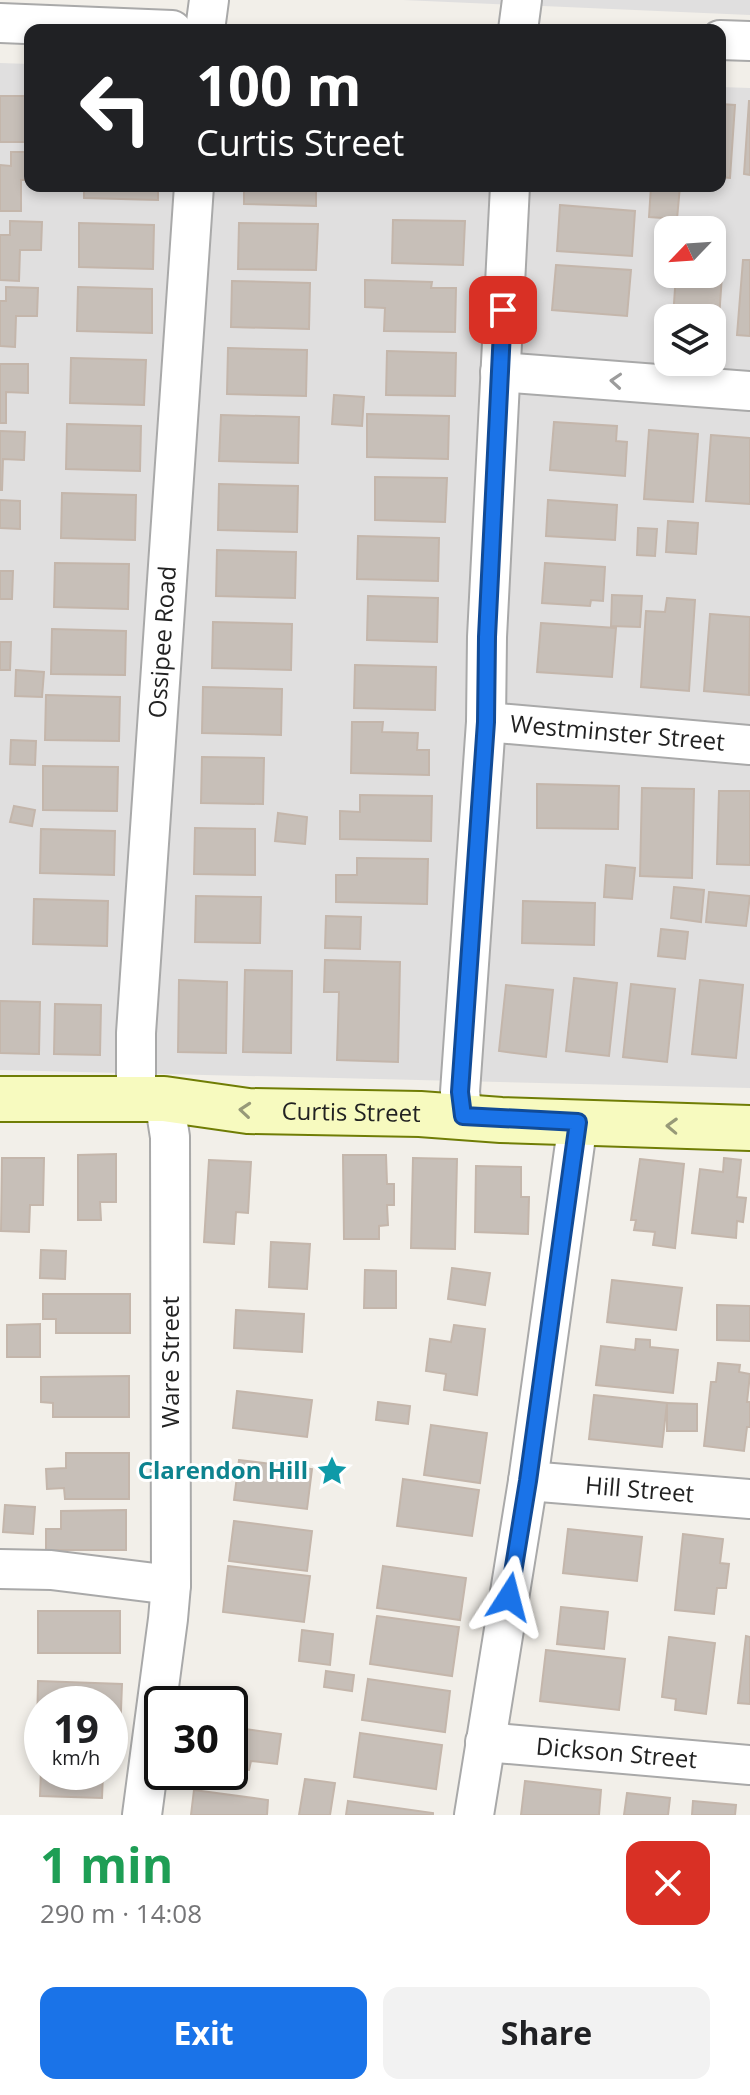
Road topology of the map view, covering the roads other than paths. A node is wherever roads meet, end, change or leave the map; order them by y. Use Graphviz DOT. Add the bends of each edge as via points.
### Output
graph roads {
  1 [pos="209,0"];
  2 [pos="522,0"];
  3 [pos="0,23"];
  4 [pos="25,24"];
  5 [pos="206,24"];
  6 [pos="519,24"];
  7 [pos="726,40"];
  8 [pos="750,41"];
  9 [pos="194,192"];
  10 [pos="510,192"];
  11 [pos="500,372"];
  12 [pos="750,391"];
  13 [pos="486,722"];
  14 [pos="750,745"];
  15 [pos="0,1099"];
  16 [pos="150,1099"];
  17 [pos="463,1116"];
  18 [pos="578,1122"];
  19 [pos="750,1128"];
  20 [pos="528,1481"];
  21 [pos="750,1499"];
  22 [pos="0,1569"];
  23 [pos="171,1585"];
  24 [pos="485,1742"];
  25 [pos="750,1765"];
  26 [pos="142,1815"];
  27 [pos="474,1815"];
  1 -- 5 [label="street"];
  2 -- 6 [label="street"];
  3 -- 4 [label="street"];
  7 -- 8 [label="street"];
  9 -- 16 [label="street, Ossipee Road" via="136,1033"];
  10 -- 11 [label="street"];
  12 -- 11 [label="street, one-way"];
  11 -- 13 [label="street"];
  13 -- 14 [label="street, Westminster Street"];
  13 -- 17 [label="street" via="460,1092"];
  15 -- 16 [label="street, Curtis Street"];
  17 -- 16 [label="street, Curtis Street, one-way" via="248,1111"];
  16 -- 23 [label="street, Ware Street" via="170,1137"];
  17 -- 18 [label="street, Curtis Street"];
  19 -- 18 [label="street, Curtis Street, one-way"];
  18 -- 20 [label="street"];
  20 -- 21 [label="street, Hill Street"];
  20 -- 24 [label="street"];
  22 -- 23 [label="street"];
  23 -- 26 [label="street, Ware Street"];
  24 -- 25 [label="street, Dickson Street"];
  24 -- 27 [label="street"];
}
